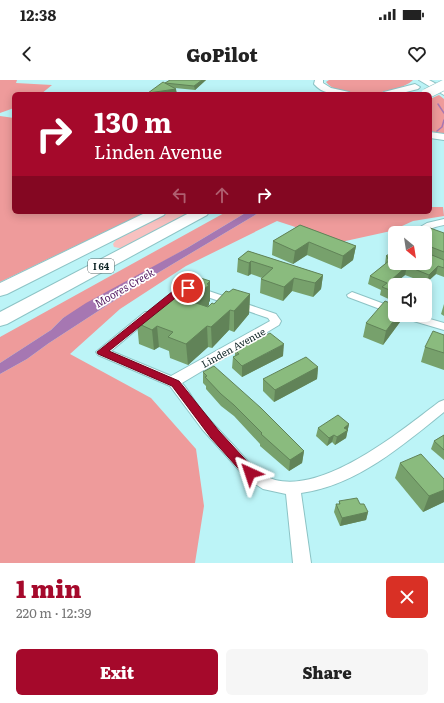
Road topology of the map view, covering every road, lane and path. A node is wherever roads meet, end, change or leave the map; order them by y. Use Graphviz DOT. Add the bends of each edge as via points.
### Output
graph roads {
  1 [pos="319,80"];
  2 [pos="423,80"];
  3 [pos="429,80"];
  4 [pos="444,85"];
  5 [pos="415,87"];
  6 [pos="336,92"];
  7 [pos="395,92"];
  8 [pos="405,92"];
  9 [pos="430,92"];
  10 [pos="444,92"];
  11 [pos="432,135"];
  12 [pos="444,137"];
  13 [pos="432,142"];
  14 [pos="444,142"];
  15 [pos="155,214"];
  16 [pos="198,214"];
  17 [pos="444,222"];
  18 [pos="428,226"];
  19 [pos="188,288"];
  20 [pos="0,290"];
  21 [pos="352,295"];
  22 [pos="157,308"];
  23 [pos="388,309"];
  24 [pos="0,320"];
  25 [pos="427,322"];
  26 [pos="444,327"];
  27 [pos="175,384"];
  28 [pos="444,405"];
  29 [pos="293,488"];
  30 [pos="302,563"];
  1 -- 6 [label="highway" via="318,84 321,87"];
  2 -- 10 [label="highway"];
  3 -- 5 [label="highway"];
  4 -- 9 [label="highway, bridge"];
  5 -- 7 [label="highway"];
  5 -- 8 [label="highway"];
  11 -- 12 [label="highway"];
  13 -- 14 [label="highway"];
  15 -- 20 [label="highway, I 64"];
  16 -- 24 [label="highway, I 64"];
  17 -- 18 [label="street"];
  19 -- 27 [label="street, Linden Avenue" via="272,316 276,321 176,379"];
  21 -- 23 [label="street"];
  22 -- 27 [label="street" via="102,352"];
  25 -- 26 [label="street"];
  27 -- 29 [label="street" via="215,435 250,473 269,485"];
  28 -- 29 [label="street" via="364,464 317,484"];
  29 -- 30 [label="street"];
}
